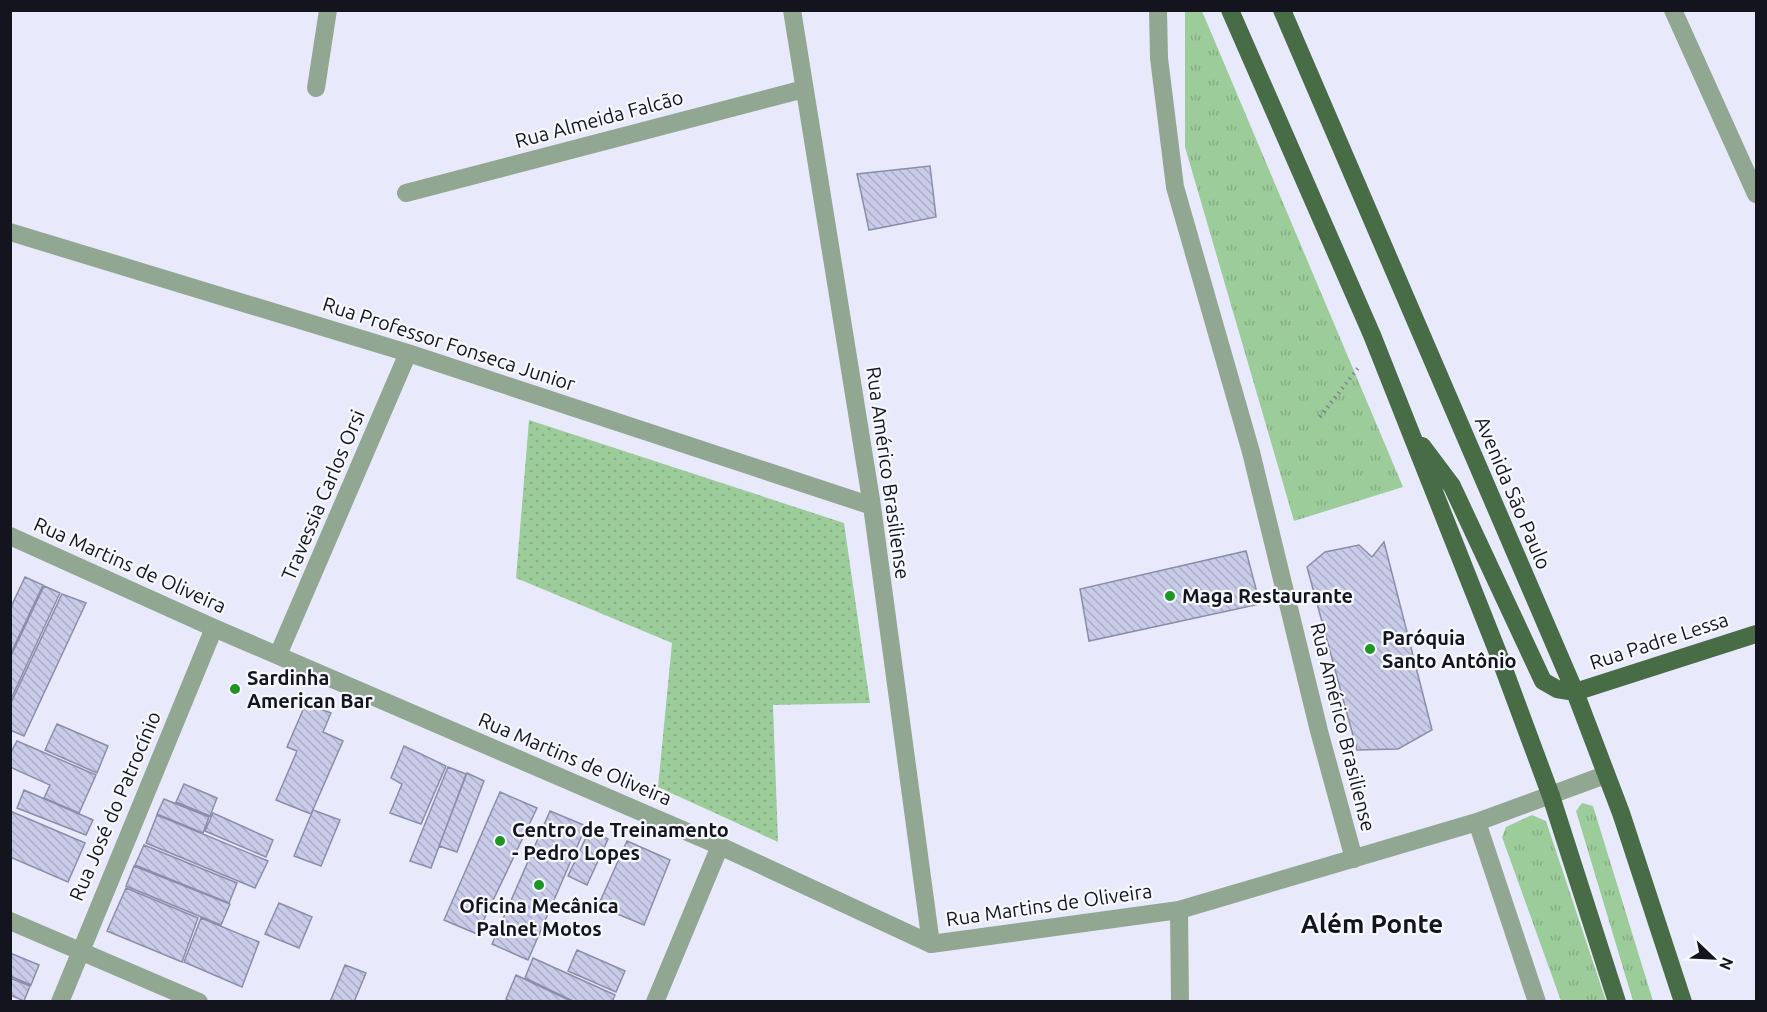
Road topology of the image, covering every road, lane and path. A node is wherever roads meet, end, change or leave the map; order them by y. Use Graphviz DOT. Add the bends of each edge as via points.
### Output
graph roads {
  1 [pos="328,10"];
  2 [pos="792,10"];
  3 [pos="1158,10"];
  4 [pos="1230,10"];
  5 [pos="1282,10"];
  6 [pos="1673,10"];
  7 [pos="316,88"];
  8 [pos="804,89"];
  9 [pos="406,193"];
  10 [pos="1756,194"];
  11 [pos="10,232"];
  12 [pos="1376,345"];
  13 [pos="408,353"];
  14 [pos="1320,417"];
  15 [pos="1407,425"];
  16 [pos="872,506"];
  17 [pos="10,536"];
  18 [pos="214,628"];
  19 [pos="1756,634"];
  20 [pos="278,655"];
  21 [pos="1575,692"];
  22 [pos="1605,775"];
  23 [pos="1551,796"];
  24 [pos="1477,822"];
  25 [pos="720,846"];
  26 [pos="1354,859"];
  27 [pos="1179,910"];
  28 [pos="10,921"];
  29 [pos="931,944"];
  30 [pos="80,950"];
  31 [pos="60,1002"];
  32 [pos="199,1002"];
  33 [pos="655,1002"];
  34 [pos="1180,1002"];
  35 [pos="1536,1002"];
  36 [pos="1617,1002"];
  37 [pos="1683,1002"];
  1 -- 7 [label="street"];
  2 -- 8 [label="street, Rua Américo Brasiliense"];
  3 -- 26 [label="street, Rua Américo Brasiliense" via="1159,58 1175,187 1251,452"];
  4 -- 12 [label="main road"];
  5 -- 21 [label="main road, Avenida São Paulo"];
  6 -- 10 [label="street"];
  8 -- 9 [label="street, Rua Almeida Falcão"];
  8 -- 16 [label="street, Rua Américo Brasiliense"];
  11 -- 13 [label="street, Rua Professor Fonseca Junior"];
  12 -- 14 [label="path"];
  12 -- 15 [label="main road"];
  13 -- 16 [label="street, Rua Professor Fonseca Junior"];
  13 -- 20 [label="street, Travessia Carlos Orsi"];
  15 -- 21 [label="main road" via="1452,486 1543,681 1557,689"];
  15 -- 23 [label="main road"];
  16 -- 29 [label="street, Rua Américo Brasiliense"];
  17 -- 18 [label="street, Rua Martins de Oliveira"];
  18 -- 20 [label="street, Rua Martins de Oliveira"];
  18 -- 30 [label="street, Rua José do Patrocínio"];
  19 -- 21 [label="main road, Rua Padre Lessa"];
  20 -- 25 [label="street, Rua Martins de Oliveira"];
  21 -- 22 [label="main road, Avenida São Paulo"];
  22 -- 23 [label="street, Rua Martins de Oliveira"];
  22 -- 37 [label="main road, Avenida São Paulo"];
  23 -- 24 [label="street, Rua Martins de Oliveira"];
  23 -- 36 [label="main road"];
  24 -- 26 [label="street, Rua Martins de Oliveira"];
  24 -- 35 [label="street"];
  25 -- 29 [label="street, Rua Martins de Oliveira"];
  25 -- 33 [label="street"];
  26 -- 27 [label="street, Rua Martins de Oliveira"];
  27 -- 29 [label="street, Rua Martins de Oliveira"];
  27 -- 34 [label="street"];
  28 -- 30 [label="street"];
  30 -- 31 [label="street, Rua José do Patrocínio"];
  30 -- 32 [label="street"];
}
